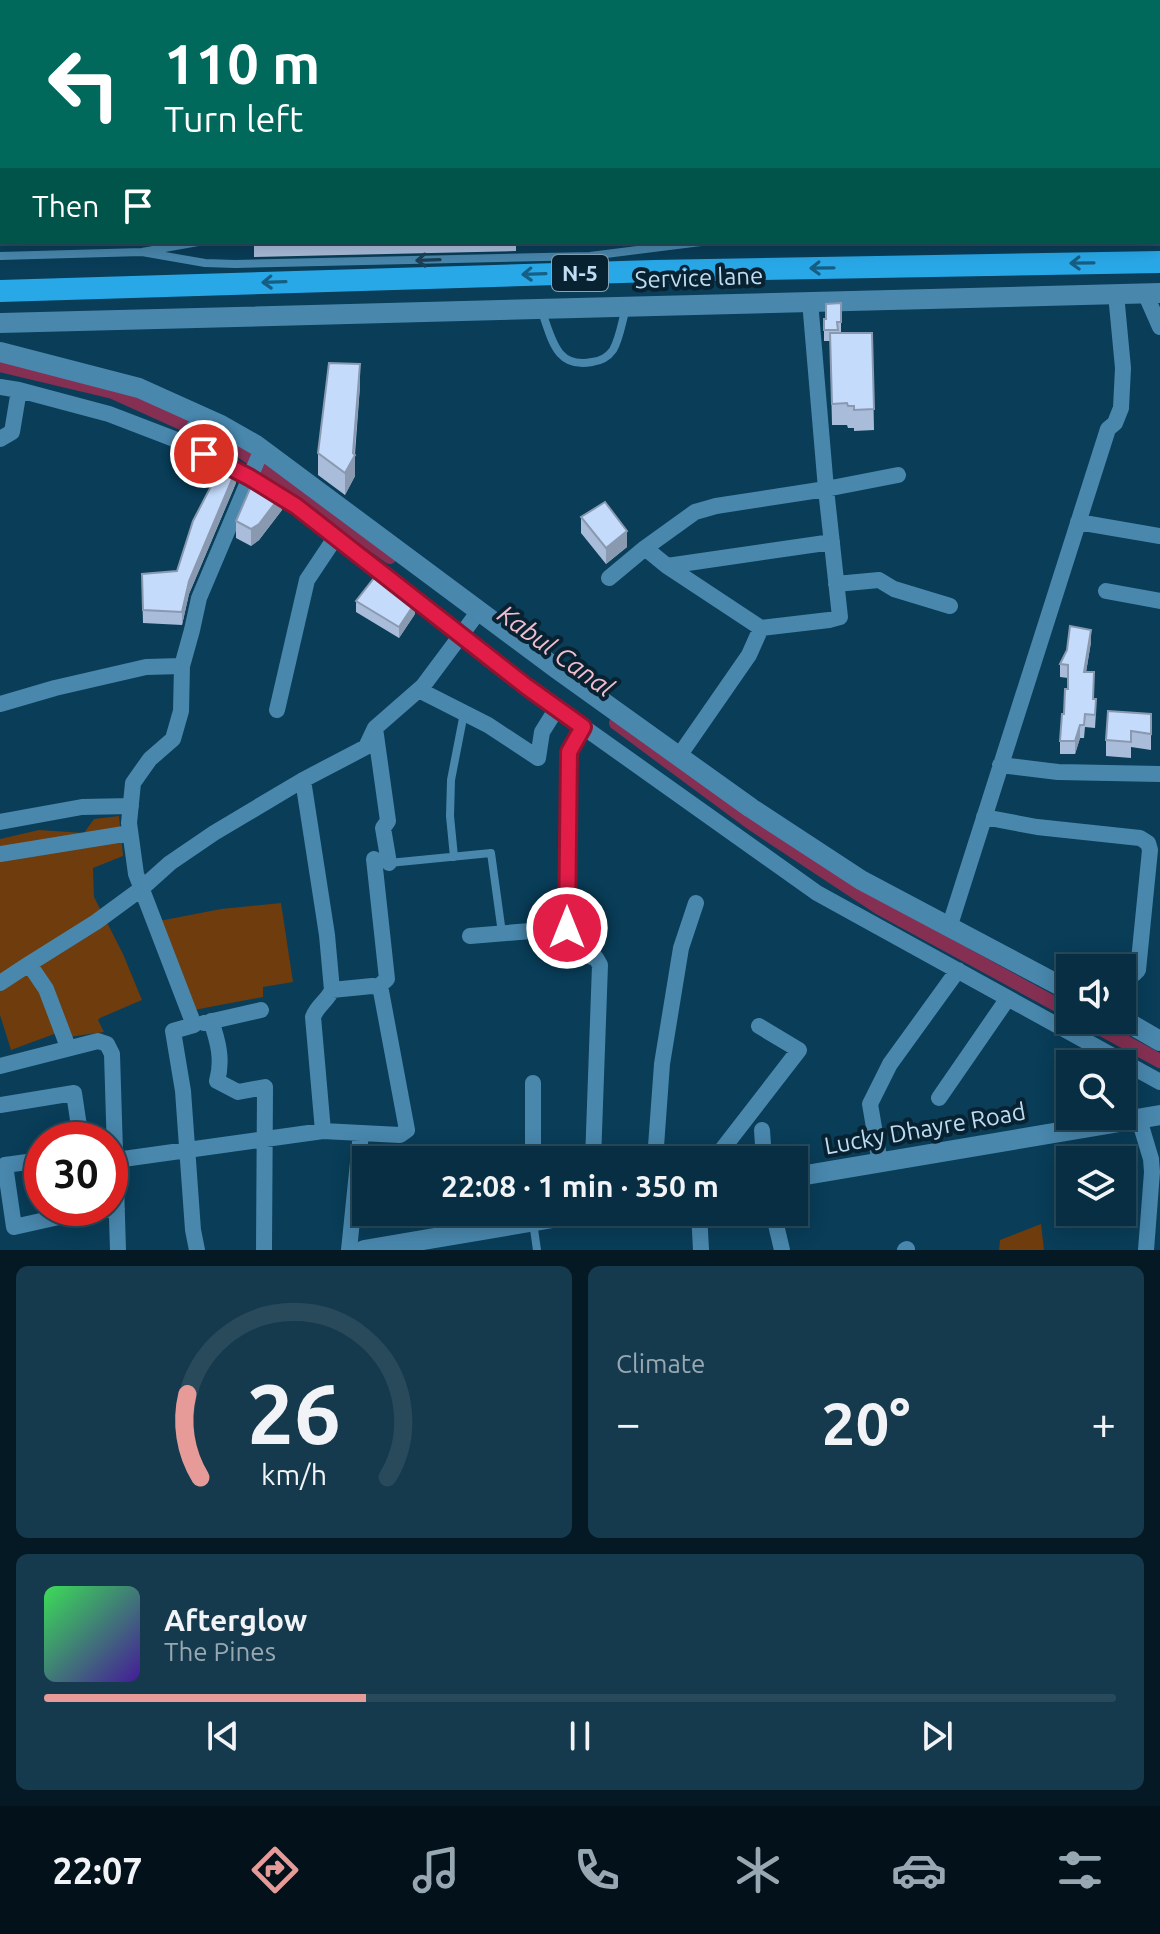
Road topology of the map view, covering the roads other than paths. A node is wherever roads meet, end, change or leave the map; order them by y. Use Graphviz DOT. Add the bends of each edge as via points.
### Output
graph roads {
  1 [pos="187,244"];
  2 [pos="685,244"];
  3 [pos="142,252"];
  4 [pos="0,256"];
  5 [pos="1160,262"];
  6 [pos="654,271"];
  7 [pos="0,291"];
  8 [pos="1153,293"];
  9 [pos="1116,294"];
  10 [pos="810,301"];
  11 [pos="633,306"];
  12 [pos="540,308"];
  13 [pos="0,323"];
  14 [pos="1160,327"];
  15 [pos="0,352"];
  16 [pos="0,387"];
  17 [pos="19,390"];
  18 [pos="201,420"];
  19 [pos="0,439"];
  20 [pos="183,440"];
  21 [pos="261,451"];
  22 [pos="250,475"];
  23 [pos="898,475"];
  24 [pos="826,489"];
  25 [pos="1078,522"];
  26 [pos="1160,536"];
  27 [pos="335,538"];
  28 [pos="832,542"];
  29 [pos="645,548"];
  30 [pos="667,566"];
  31 [pos="609,578"];
  32 [pos="836,584"];
  33 [pos="1106,591"];
  34 [pos="1160,601"];
  35 [pos="950,606"];
  36 [pos="479,612"];
  37 [pos="761,628"];
  38 [pos="461,634"];
  39 [pos="182,666"];
  40 [pos="419,690"];
  41 [pos="0,704"];
  42 [pos="557,708"];
  43 [pos="277,710"];
  44 [pos="464,713"];
  45 [pos="583,727"];
  46 [pos="375,728"];
  47 [pos="679,756"];
  48 [pos="1000,765"];
  49 [pos="1160,774"];
  50 [pos="303,780"];
  51 [pos="131,806"];
  52 [pos="984,817"];
  53 [pos="0,822"];
  54 [pos="130,833"];
  55 [pos="0,854"];
  56 [pos="454,857"];
  57 [pos="379,862"];
  58 [pos="141,889"];
  59 [pos="696,903"];
  60 [pos="567,928"];
  61 [pos="949,928"];
  62 [pos="502,933"];
  63 [pos="470,936"];
  64 [pos="29,964"];
  65 [pos="958,970"];
  66 [pos="1136,972"];
  67 [pos="0,983"];
  68 [pos="1056,984"];
  69 [pos="378,987"];
  70 [pos="332,990"];
  71 [pos="1008,998"];
  72 [pos="261,1010"];
  73 [pos="203,1023"];
  74 [pos="759,1026"];
  75 [pos="1136,1027"];
  76 [pos="1160,1041"];
  77 [pos="68,1047"];
  78 [pos="1101,1048"];
  79 [pos="0,1066"];
  80 [pos="1160,1082"];
  81 [pos="533,1083"];
  82 [pos="939,1098"];
  83 [pos="0,1105"];
  84 [pos="1160,1115"];
  85 [pos="1139,1119"];
  86 [pos="78,1122"];
  87 [pos="115,1122"];
  88 [pos="762,1130"];
  89 [pos="323,1131"];
  90 [pos="1065,1131"];
  91 [pos="361,1133"];
  92 [pos="266,1139"];
  93 [pos="533,1146"];
  94 [pos="594,1146"];
  95 [pos="656,1146"];
  96 [pos="725,1146"];
  97 [pos="763,1146"];
  98 [pos="187,1150"];
  99 [pos="128,1158"];
  100 [pos="24,1162"];
  101 [pos="880,1163"];
  102 [pos="808,1175"];
  103 [pos="24,1225"];
  104 [pos="117,1226"];
  105 [pos="487,1226"];
  106 [pos="534,1226"];
  107 [pos="700,1226"];
  108 [pos="776,1226"];
  109 [pos="118,1250"];
  110 [pos="197,1250"];
  111 [pos="264,1250"];
  112 [pos="349,1250"];
  113 [pos="364,1250"];
  114 [pos="537,1250"];
  115 [pos="701,1250"];
  116 [pos="782,1250"];
  117 [pos="1146,1250"];
  1 -- 3 [label="lane"];
  2 -- 3 [label="lane, one-way" via="590,256 250,264"];
  3 -- 4 [label="lane"];
  5 -- 6 [label="highway, N-5, one-way"];
  6 -- 7 [label="highway, N-5, one-way"];
  6 -- 11 [label="main road"];
  8 -- 9 [label="main road, Service lane"];
  8 -- 14 [label="street"];
  9 -- 10 [label="main road, Service lane"];
  9 -- 25 [label="street" via="1121,408 1108,429"];
  10 -- 11 [label="main road, Service lane"];
  10 -- 24 [label="street"];
  11 -- 12 [label="main road, Service lane"];
  11 -- 12 [label="lane" via="606,358 585,363 560,356"];
  12 -- 13 [label="main road, Service lane"];
  15 -- 18 [label="main road" via="139,388"];
  16 -- 17 [label="street"];
  17 -- 19 [label="street" via="12,432"];
  17 -- 20 [label="street"];
  18 -- 20 [label="street"];
  18 -- 21 [label="main road"];
  20 -- 22 [label="street"];
  21 -- 22 [label="street"];
  21 -- 36 [label="main road"];
  22 -- 27 [label="street"];
  22 -- 39 [label="street" via="199,598"];
  23 -- 24 [label="street"];
  24 -- 28 [label="street"];
  24 -- 29 [label="street" via="695,512"];
  25 -- 26 [label="street"];
  25 -- 48 [label="street"];
  27 -- 38 [label="street"];
  27 -- 43 [label="street" via="307,580"];
  28 -- 30 [label="street"];
  28 -- 32 [label="street"];
  29 -- 30 [label="street"];
  29 -- 31 [label="street"];
  30 -- 37 [label="street"];
  32 -- 35 [label="street" via="879,580"];
  32 -- 37 [label="street" via="840,617"];
  33 -- 34 [label="street"];
  36 -- 38 [label="street"];
  36 -- 47 [label="main road"];
  37 -- 47 [label="street" via="749,655"];
  38 -- 40 [label="street"];
  38 -- 42 [label="street"];
  39 -- 41 [label="street" via="146,667"];
  39 -- 51 [label="street" via="181,711 173,739 133,783"];
  40 -- 44 [label="street"];
  40 -- 46 [label="street"];
  42 -- 44 [label="street" via="542,732 538,758"];
  42 -- 45 [label="street"];
  44 -- 56 [label="lane" via="451,780"];
  45 -- 60 [label="street" via="569,752"];
  45 -- 65 [label="street" via="817,893"];
  46 -- 50 [label="street" via="366,747"];
  46 -- 57 [label="street" via="388,821"];
  47 -- 61 [label="main road" via="861,880"];
  48 -- 49 [label="street"];
  48 -- 52 [label="street"];
  50 -- 58 [label="street" via="214,833"];
  50 -- 70 [label="street"];
  51 -- 53 [label="street" via="82,807"];
  51 -- 54 [label="street"];
  52 -- 61 [label="street"];
  52 -- 66 [label="street" via="1148,843"];
  54 -- 55 [label="street"];
  54 -- 58 [label="street"];
  56 -- 57 [label="lane"];
  56 -- 62 [label="lane" via="491,853"];
  57 -- 69 [label="street" via="387,979"];
  58 -- 64 [label="street"];
  58 -- 73 [label="street"];
  59 -- 95 [label="street" via="681,948 662,1064"];
  60 -- 62 [label="street"];
  60 -- 94 [label="street" via="573,952 596,958 600,965"];
  61 -- 68 [label="main road"];
  62 -- 63 [label="street"];
  64 -- 67 [label="street"];
  64 -- 77 [label="street" via="46,989"];
  65 -- 71 [label="street"];
  65 -- 101 [label="street" via="890,1064 870,1104"];
  69 -- 70 [label="street"];
  69 -- 91 [label="street" via="407,1130 400,1135"];
  70 -- 89 [label="street" via="313,1017"];
  71 -- 78 [label="street"];
  71 -- 82 [label="street"];
  72 -- 73 [label="street"];
  73 -- 92 [label="street" via="219,1043 217,1081 238,1092 265,1087"];
  73 -- 98 [label="street" via="173,1031"];
  74 -- 96 [label="street" via="799,1050"];
  75 -- 76 [label="main road"];
  77 -- 79 [label="street"];
  77 -- 87 [label="street" via="107,1044 112,1054"];
  78 -- 80 [label="street"];
  81 -- 93 [label="street"];
  83 -- 86 [label="street" via="74,1093"];
  84 -- 85 [label="main road, Lucky Dhayre Road"];
  85 -- 90 [label="main road, Lucky Dhayre Road"];
  85 -- 117 [label="street" via="1152,1172"];
  88 -- 97 [label="street"];
  89 -- 91 [label="street"];
  89 -- 92 [label="street"];
  90 -- 101 [label="main road, Lucky Dhayre Road"];
  91 -- 112 [label="street"];
  92 -- 98 [label="street"];
  92 -- 111 [label="street"];
  98 -- 99 [label="street"];
  98 -- 110 [label="street"];
  100 -- 103 [label="street" via="5,1165 14,1227"];
  101 -- 102 [label="main road, Lucky Dhayre Road"];
  104 -- 109 [label="street"];
  105 -- 113 [label="main road"];
  106 -- 114 [label="lane"];
  107 -- 115 [label="street"];
  108 -- 116 [label="street"];
}
